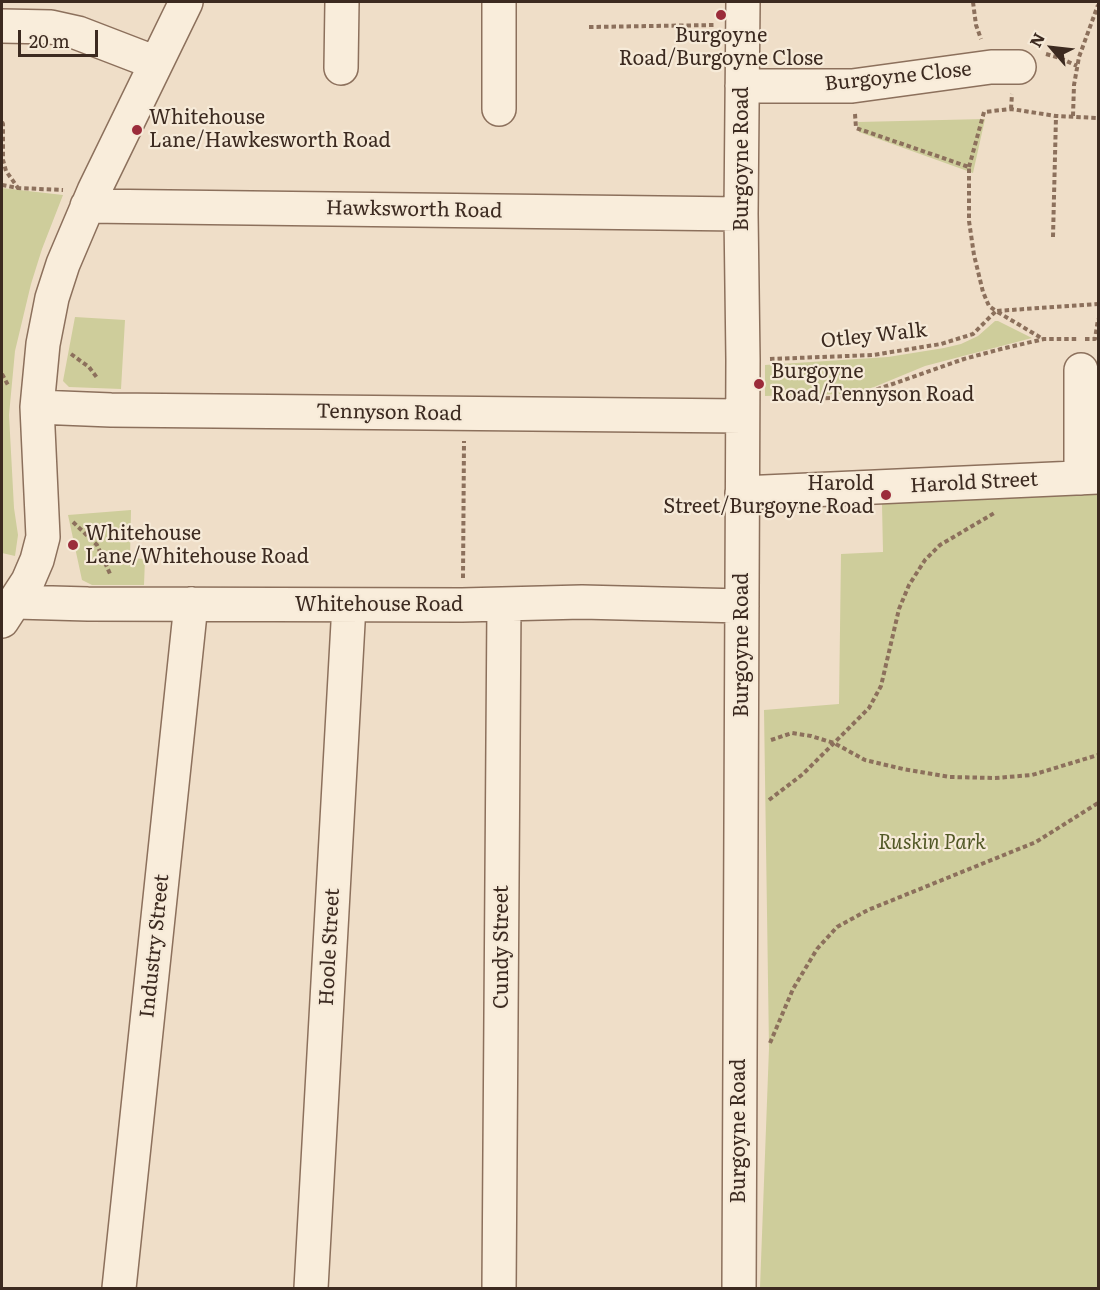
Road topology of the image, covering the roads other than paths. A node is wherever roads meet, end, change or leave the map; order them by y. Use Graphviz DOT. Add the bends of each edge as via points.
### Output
graph roads {
  1 [pos="186,2"];
  2 [pos="342,2"];
  3 [pos="499,2"];
  4 [pos="743,13"];
  5 [pos="51,14"];
  6 [pos="2,26"];
  7 [pos="156,63"];
  8 [pos="1005,67"];
  9 [pos="341,68"];
  10 [pos="742,86"];
  11 [pos="499,109"];
  12 [pos="91,198"];
  13 [pos="741,214"];
  14 [pos="1081,370"];
  15 [pos="37,407"];
  16 [pos="742,407"];
  17 [pos="1090,478"];
  18 [pos="742,493"];
  19 [pos="191,604"];
  20 [pos="349,605"];
  21 [pos="504,605"];
  22 [pos="742,606"];
  23 [pos="9,611"];
  24 [pos="119,1288"];
  25 [pos="311,1288"];
  26 [pos="499,1288"];
  27 [pos="739,1288"];
  1 -- 7 [label="street"];
  2 -- 9 [label="street"];
  3 -- 11 [label="street"];
  4 -- 10 [label="street, Burgoyne Road"];
  5 -- 6 [label="street"];
  5 -- 7 [label="street" via="78,33"];
  7 -- 12 [label="street"];
  8 -- 10 [label="street, Burgoyne Close" via="852,86"];
  10 -- 13 [label="street, Burgoyne Road"];
  12 -- 13 [label="street, Hawksworth Road"];
  12 -- 15 [label="street" via="52,298"];
  13 -- 16 [label="street, Burgoyne Road"];
  14 -- 17 [label="street"];
  15 -- 16 [label="street, Tennyson Road" via="464,414"];
  15 -- 23 [label="street" via="43,537 37,561"];
  16 -- 18 [label="street, Burgoyne Road"];
  17 -- 18 [label="street, Harold Street"];
  18 -- 22 [label="street, Burgoyne Road"];
  19 -- 20 [label="street, Whitehouse Road"];
  19 -- 23 [label="street, Whitehouse Road"];
  19 -- 24 [label="street, Industry Street"];
  20 -- 21 [label="street, Whitehouse Road"];
  20 -- 25 [label="street, Hoole Street"];
  21 -- 22 [label="street, Whitehouse Road" via="582,602"];
  21 -- 26 [label="street, Cundy Street"];
  22 -- 27 [label="street, Burgoyne Road"];
}
